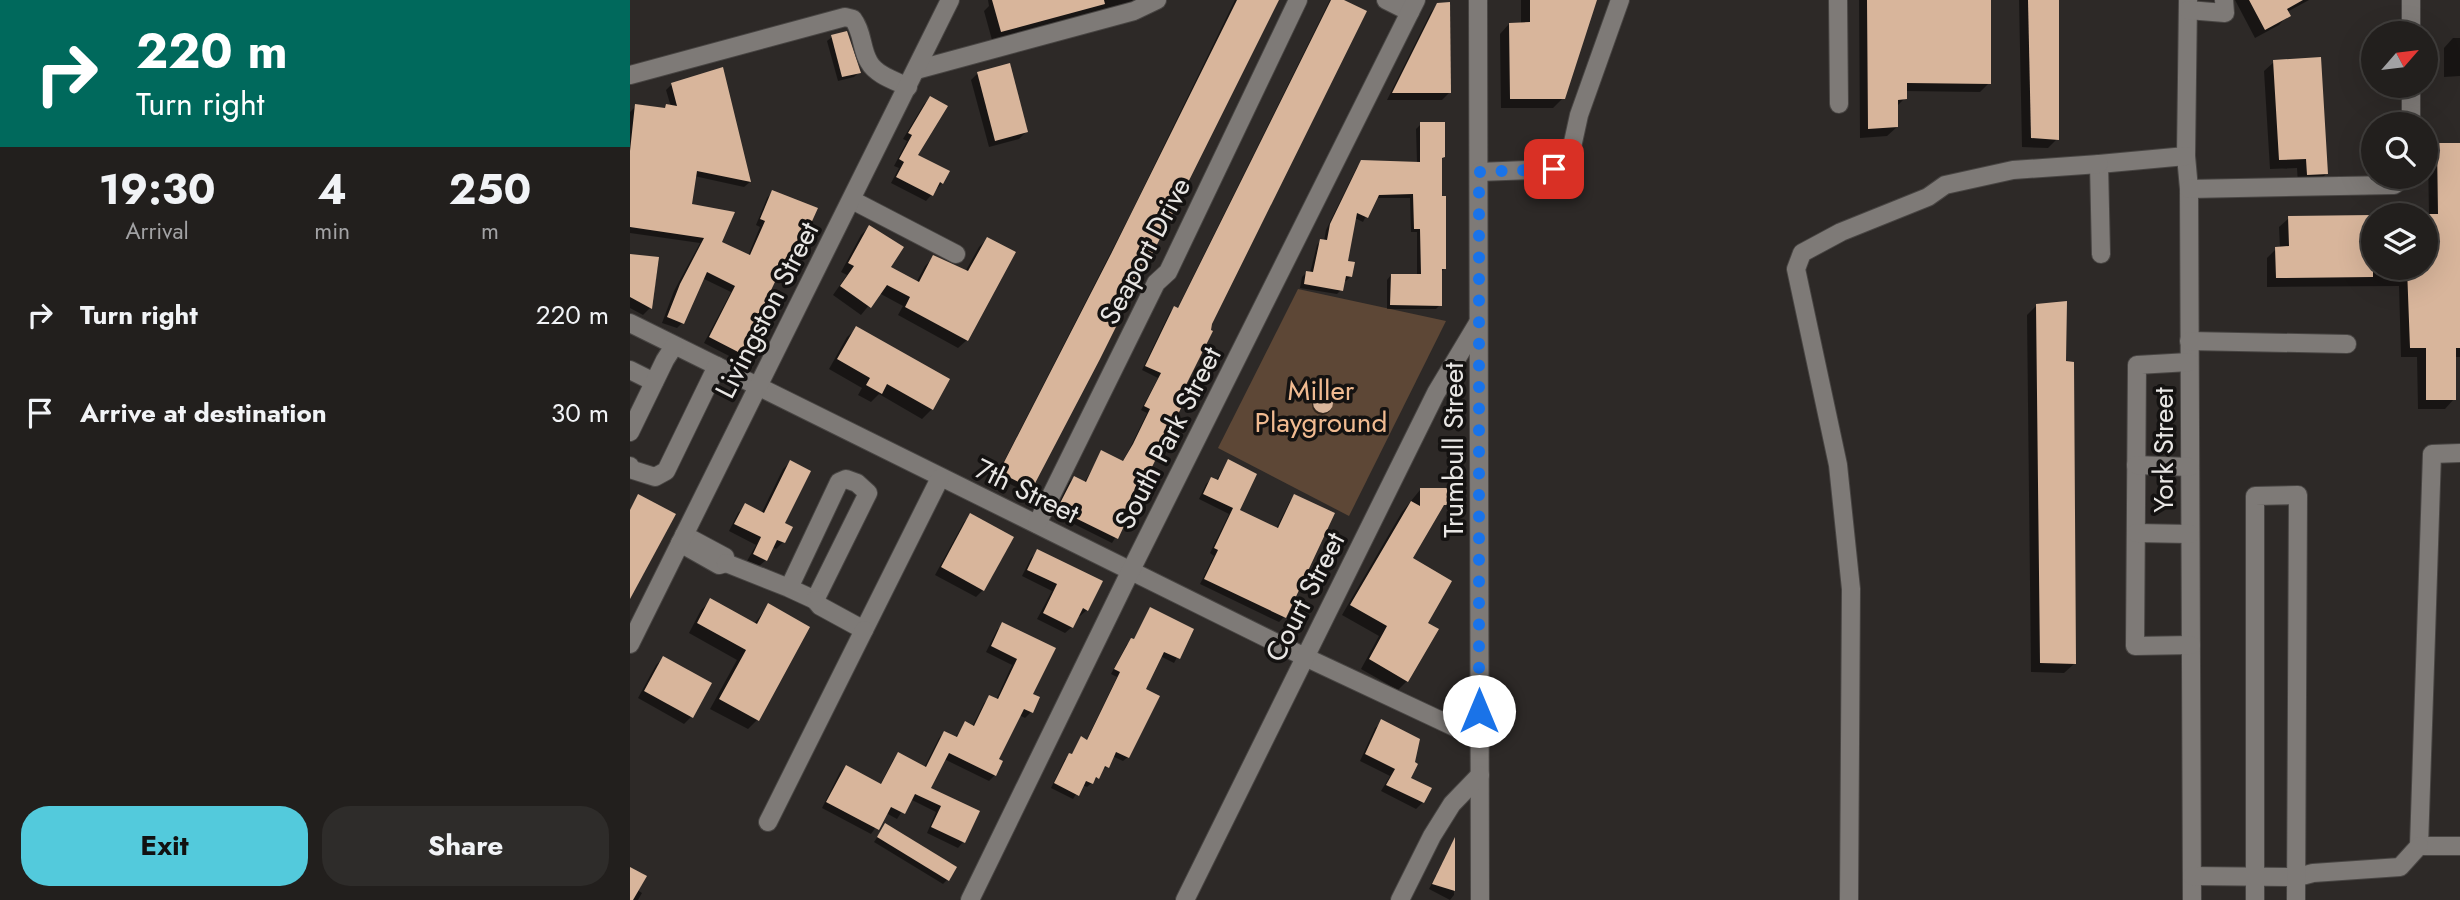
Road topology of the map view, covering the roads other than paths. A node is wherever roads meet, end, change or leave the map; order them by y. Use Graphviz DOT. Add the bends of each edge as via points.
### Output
graph roads {
  1 [pos="950,0"];
  2 [pos="1157,0"];
  3 [pos="1298,0"];
  4 [pos="1386,0"];
  5 [pos="1478,0"];
  6 [pos="1620,0"];
  7 [pos="1838,0"];
  8 [pos="2224,0"];
  9 [pos="2411,0"];
  10 [pos="2188,5"];
  11 [pos="1413,6"];
  12 [pos="2411,21"];
  13 [pos="916,70"];
  14 [pos="630,75"];
  15 [pos="908,87"];
  16 [pos="1839,104"];
  17 [pos="2186,156"];
  18 [pos="2099,164"];
  19 [pos="1479,172"];
  20 [pos="2361,185"];
  21 [pos="2189,188"];
  22 [pos="852,200"];
  23 [pos="956,254"];
  24 [pos="2101,254"];
  25 [pos="1479,321"];
  26 [pos="630,323"];
  27 [pos="2189,341"];
  28 [pos="2347,344"];
  29 [pos="674,346"];
  30 [pos="2189,362"];
  31 [pos="717,366"];
  32 [pos="630,370"];
  33 [pos="654,382"];
  34 [pos="758,385"];
  35 [pos="630,432"];
  36 [pos="2460,453"];
  37 [pos="2136,465"];
  38 [pos="630,466"];
  39 [pos="2190,467"];
  40 [pos="940,478"];
  41 [pos="1037,524"];
  42 [pos="2136,533"];
  43 [pos="2190,534"];
  44 [pos="682,539"];
  45 [pos="1131,570"];
  46 [pos="789,588"];
  47 [pos="815,600"];
  48 [pos="864,630"];
  49 [pos="630,644"];
  50 [pos="2191,645"];
  51 [pos="1305,657"];
  52 [pos="1479,739"];
  53 [pos="1480,775"];
  54 [pos="768,822"];
  55 [pos="2419,846"];
  56 [pos="2460,846"];
  57 [pos="2192,876"];
  58 [pos="2255,877"];
  59 [pos="2298,877"];
  60 [pos="970,900"];
  61 [pos="1185,900"];
  62 [pos="1400,900"];
  63 [pos="1480,900"];
  64 [pos="1849,900"];
  65 [pos="2192,900"];
  66 [pos="2255,900"];
  67 [pos="2296,900"];
  1 -- 13 [label="street, Livingston Street"];
  2 -- 13 [label="street" via="1143,8"];
  3 -- 41 [label="street, Seaport Drive" via="1168,272 1156,283"];
  4 -- 11 [label="street"];
  5 -- 19 [label="street, Trumbull Street"];
  6 -- 19 [label="street" via="1579,115 1570,156 1554,169"];
  7 -- 16 [label="street"];
  8 -- 10 [label="street" via="2225,13"];
  9 -- 12 [label="street"];
  10 -- 17 [label="street, York Street"];
  11 -- 45 [label="street, South Park Street"];
  13 -- 15 [label="street, Livingston Street"];
  14 -- 15 [label="street" via="845,17 858,25 875,69"];
  15 -- 22 [label="street, Livingston Street"];
  17 -- 18 [label="street"];
  17 -- 21 [label="street, York Street"];
  18 -- 24 [label="street"];
  18 -- 64 [label="street" via="2013,170 1945,185 1802,253 1796,269 1838,465 1851,589"];
  19 -- 25 [label="street, Trumbull Street"];
  20 -- 21 [label="street"];
  21 -- 27 [label="street, York Street"];
  22 -- 23 [label="street"];
  22 -- 34 [label="street, Livingston Street"];
  25 -- 51 [label="street, Court Street" via="1436,393"];
  25 -- 52 [label="street, Trumbull Street"];
  26 -- 29 [label="street, 7th Street"];
  27 -- 28 [label="street"];
  27 -- 30 [label="street, York Street"];
  29 -- 31 [label="street, 7th Street"];
  29 -- 33 [label="street"];
  30 -- 37 [label="street" via="2137,365"];
  30 -- 39 [label="street, York Street"];
  31 -- 34 [label="street, 7th Street"];
  31 -- 38 [label="street" via="666,471 655,477"];
  32 -- 33 [label="street"];
  33 -- 35 [label="street"];
  34 -- 40 [label="street, 7th Street"];
  34 -- 44 [label="street, Livingston Street"];
  36 -- 55 [label="street" via="2432,454"];
  37 -- 39 [label="street"];
  37 -- 42 [label="street"];
  39 -- 43 [label="street, York Street"];
  40 -- 41 [label="street, 7th Street"];
  40 -- 48 [label="street"];
  41 -- 45 [label="street, 7th Street"];
  42 -- 43 [label="street"];
  42 -- 50 [label="street" via="2135,646"];
  43 -- 50 [label="street, York Street"];
  44 -- 46 [label="street" via="719,565 726,563"];
  44 -- 49 [label="street, Livingston Street"];
  45 -- 51 [label="street, 7th Street"];
  45 -- 60 [label="street, South Park Street"];
  46 -- 47 [label="street"];
  46 -- 47 [label="street" via="839,482 857,483 867,493"];
  47 -- 48 [label="street"];
  48 -- 54 [label="street"];
  50 -- 57 [label="street, York Street"];
  51 -- 52 [label="street, 7th Street"];
  51 -- 61 [label="street, Court Street"];
  52 -- 53 [label="street, Trumbull Street"];
  53 -- 62 [label="street" via="1452,804"];
  53 -- 63 [label="street, Trumbull Street"];
  55 -- 56 [label="street"];
  55 -- 59 [label="street" via="2400,867"];
  57 -- 58 [label="street"];
  57 -- 65 [label="street, York Street"];
  58 -- 59 [label="street"];
  58 -- 59 [label="street" via="2255,496 2298,495"];
  58 -- 66 [label="street"];
  59 -- 67 [label="street"];
}
